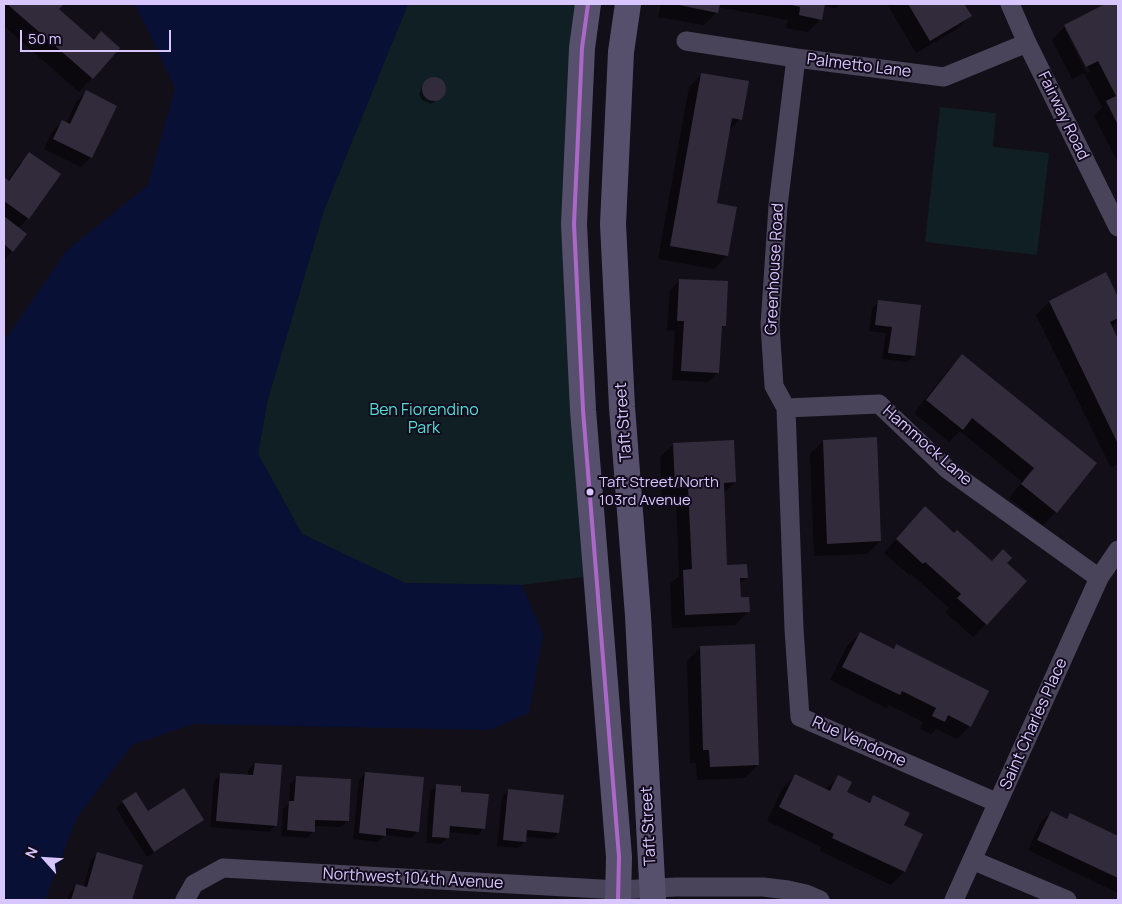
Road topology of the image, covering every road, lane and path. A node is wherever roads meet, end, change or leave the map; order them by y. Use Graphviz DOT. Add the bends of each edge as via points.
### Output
graph roads {
  1 [pos="588,4"];
  2 [pos="628,4"];
  3 [pos="1010,4"];
  4 [pos="686,41"];
  5 [pos="1027,43"];
  6 [pos="796,58"];
  7 [pos="1118,227"];
  8 [pos="786,408"];
  9 [pos="1118,550"];
  10 [pos="1099,578"];
  11 [pos="794,629"];
  12 [pos="998,803"];
  13 [pos="972,860"];
  14 [pos="189,892"];
  15 [pos="636,894"];
  16 [pos="820,900"];
  17 [pos="954,900"];
  18 [pos="1067,900"];
  1 -- 15 [label="street, Taft Street" via="582,48 574,224 584,419 619,857"];
  2 -- 15 [label="street, Taft Street" via="621,52 613,224 622,407 638,616"];
  3 -- 5 [label="street, Fairway Road"];
  4 -- 6 [label="street, Palmetto Lane"];
  5 -- 6 [label="street, Palmetto Lane" via="944,77"];
  5 -- 7 [label="street, Fairway Road"];
  6 -- 8 [label="street, Greenhouse Road" via="778,206 770,325 774,386"];
  8 -- 10 [label="street, Hammock Lane" via="878,404 947,469"];
  8 -- 11 [label="street, Greenhouse Road"];
  9 -- 10 [label="street, Saint Charles Place"];
  10 -- 12 [label="street, Saint Charles Place"];
  11 -- 12 [label="street, Rue Vendome" via="800,717"];
  12 -- 13 [label="street, Saint Charles Place"];
  13 -- 17 [label="street, Saint Charles Place"];
  13 -- 18 [label="street"];
  14 -- 15 [label="street, Northwest 104th Avenue" via="223,868"];
  15 -- 16 [label="street" via="676,887 764,887 806,894"];
}
